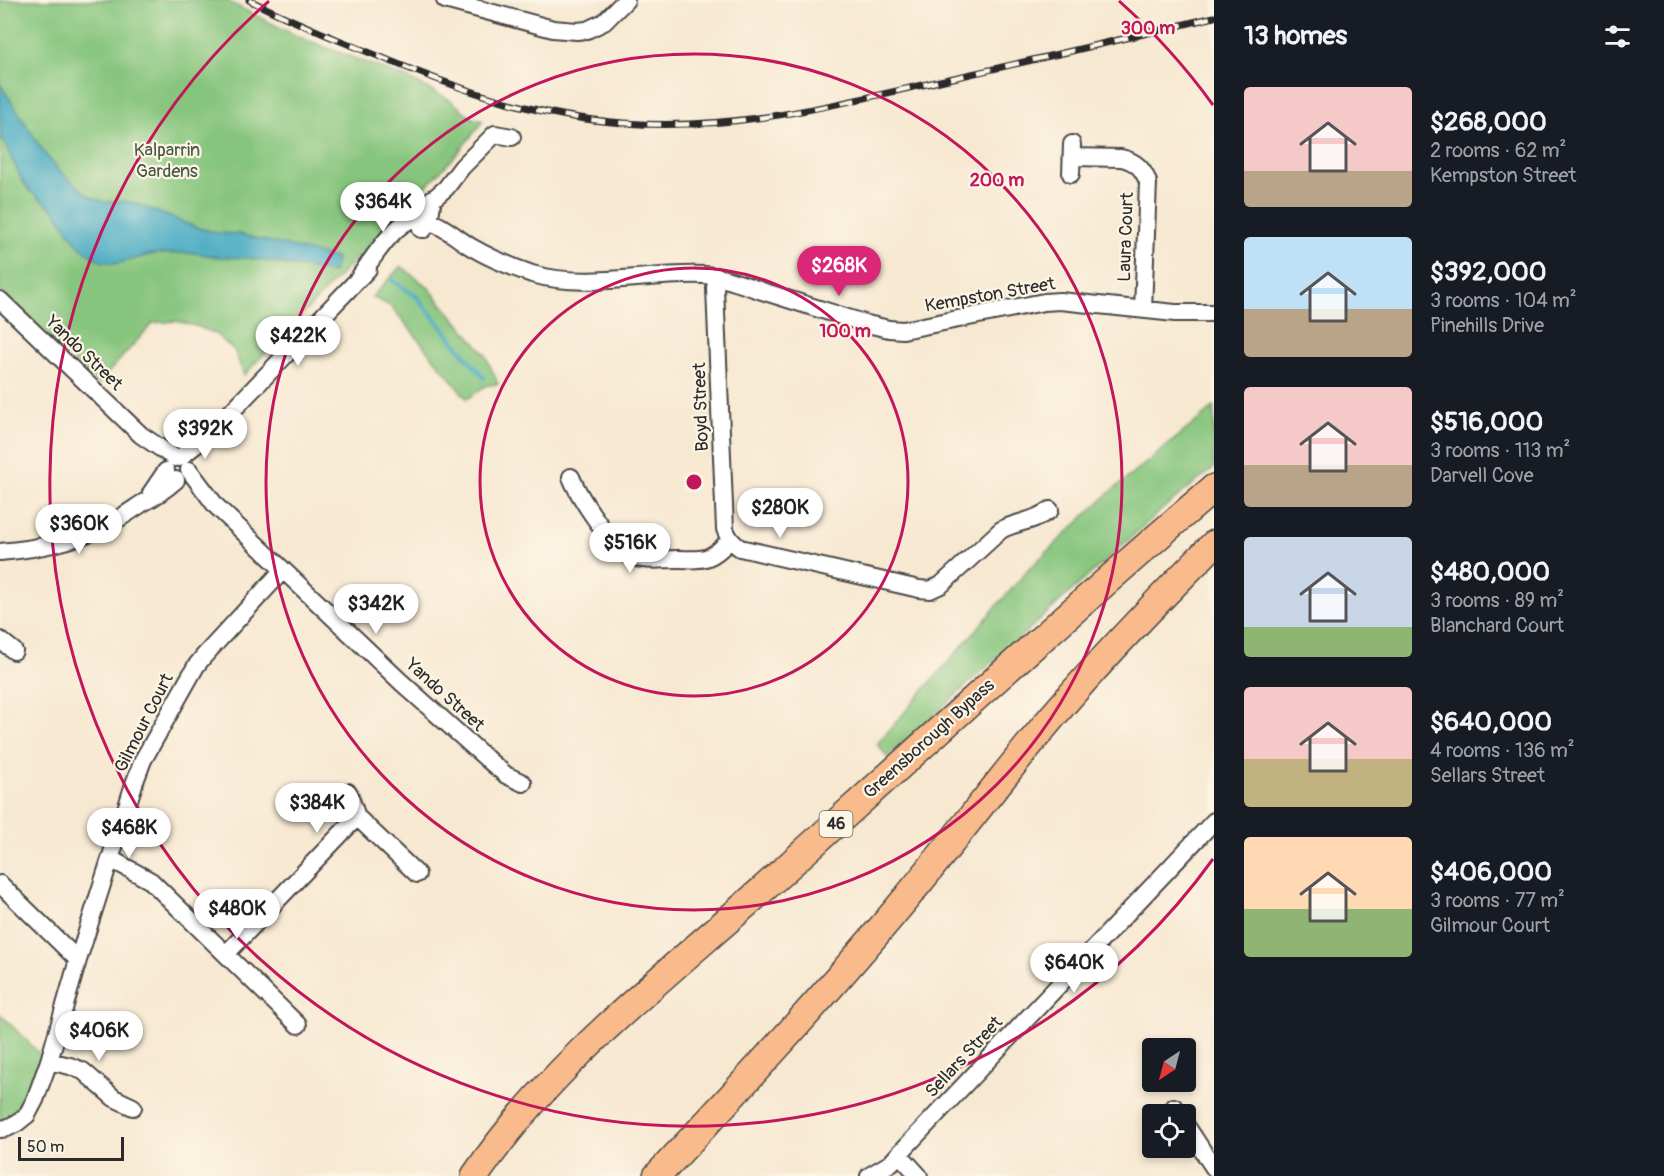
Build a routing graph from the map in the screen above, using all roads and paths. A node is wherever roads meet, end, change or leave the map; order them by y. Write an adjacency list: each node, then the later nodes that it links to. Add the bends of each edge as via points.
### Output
1 (445, 0): 2 (street, via 565,31 587,30 600,24)
2 (626, 0)
3 (496, 134): 5 (street, via 424,206)
4 (1071, 174): 8 (street, Laura Court, via 1072,151 1129,160 1145,175 1148,183)
5 (425, 224): 6 (street, Kempston Street, via 500,262 554,278); 10 (street, via 360,276)
6 (717, 276): 8 (street, Kempston Street, via 890,329 914,328 1044,302); 14 (street, Boyd Street, via 725,529)
7 (0, 300): 10 (street, Yando Street)
8 (1143, 310): 9 (street, Kempston Street)
9 (1214, 313)
10 (177, 469): 16 (street, via 140,505 107,525 54,544); 17 (street, Yando Street)
11 (571, 477): 14 (street, via 585,506 620,549 632,556 706,559)
12 (1214, 488): 38 (highway, Greensborough Bypass / 46, via 600,1032 540,1093)
13 (1050, 510): 14 (street, via 1034,520 1001,530 941,585 930,590 740,548)
14 (730, 540)
15 (1214, 544): 39 (highway, via 1081,683 854,960)
16 (0, 552)
17 (283, 570): 20 (street, Yando Street, via 478,752 506,775); 24 (street, Gilmour Court, via 196,666 139,770)
18 (0, 640): 19 (street)
19 (14, 651)
20 (523, 783)
21 (348, 792): 22 (street)
22 (357, 817): 26 (street); 29 (street)
23 (1214, 821): 36 (street, Sellars Street)
24 (117, 840): 25 (street, Gilmour Court); 27 (street)
25 (111, 859): 27 (street); 30 (street, Gilmour Court)
26 (417, 874)
27 (151, 880): 29 (street)
28 (0, 884): 30 (street)
29 (226, 954): 31 (street)
30 (78, 960): 32 (street, Gilmour Court)
31 (298, 1025)
32 (49, 1061): 33 (street, via 83,1071 114,1098); 34 (street, Gilmour Court, via 27,1115)
33 (133, 1107)
34 (0, 1129)
35 (1196, 1141): 37 (street)
36 (892, 1164): 40 (street, Sellars Street); 41 (street); 42 (street)
37 (1214, 1168)
38 (475, 1176)
39 (657, 1176)
40 (869, 1176)
41 (908, 1176)
42 (919, 1176)

